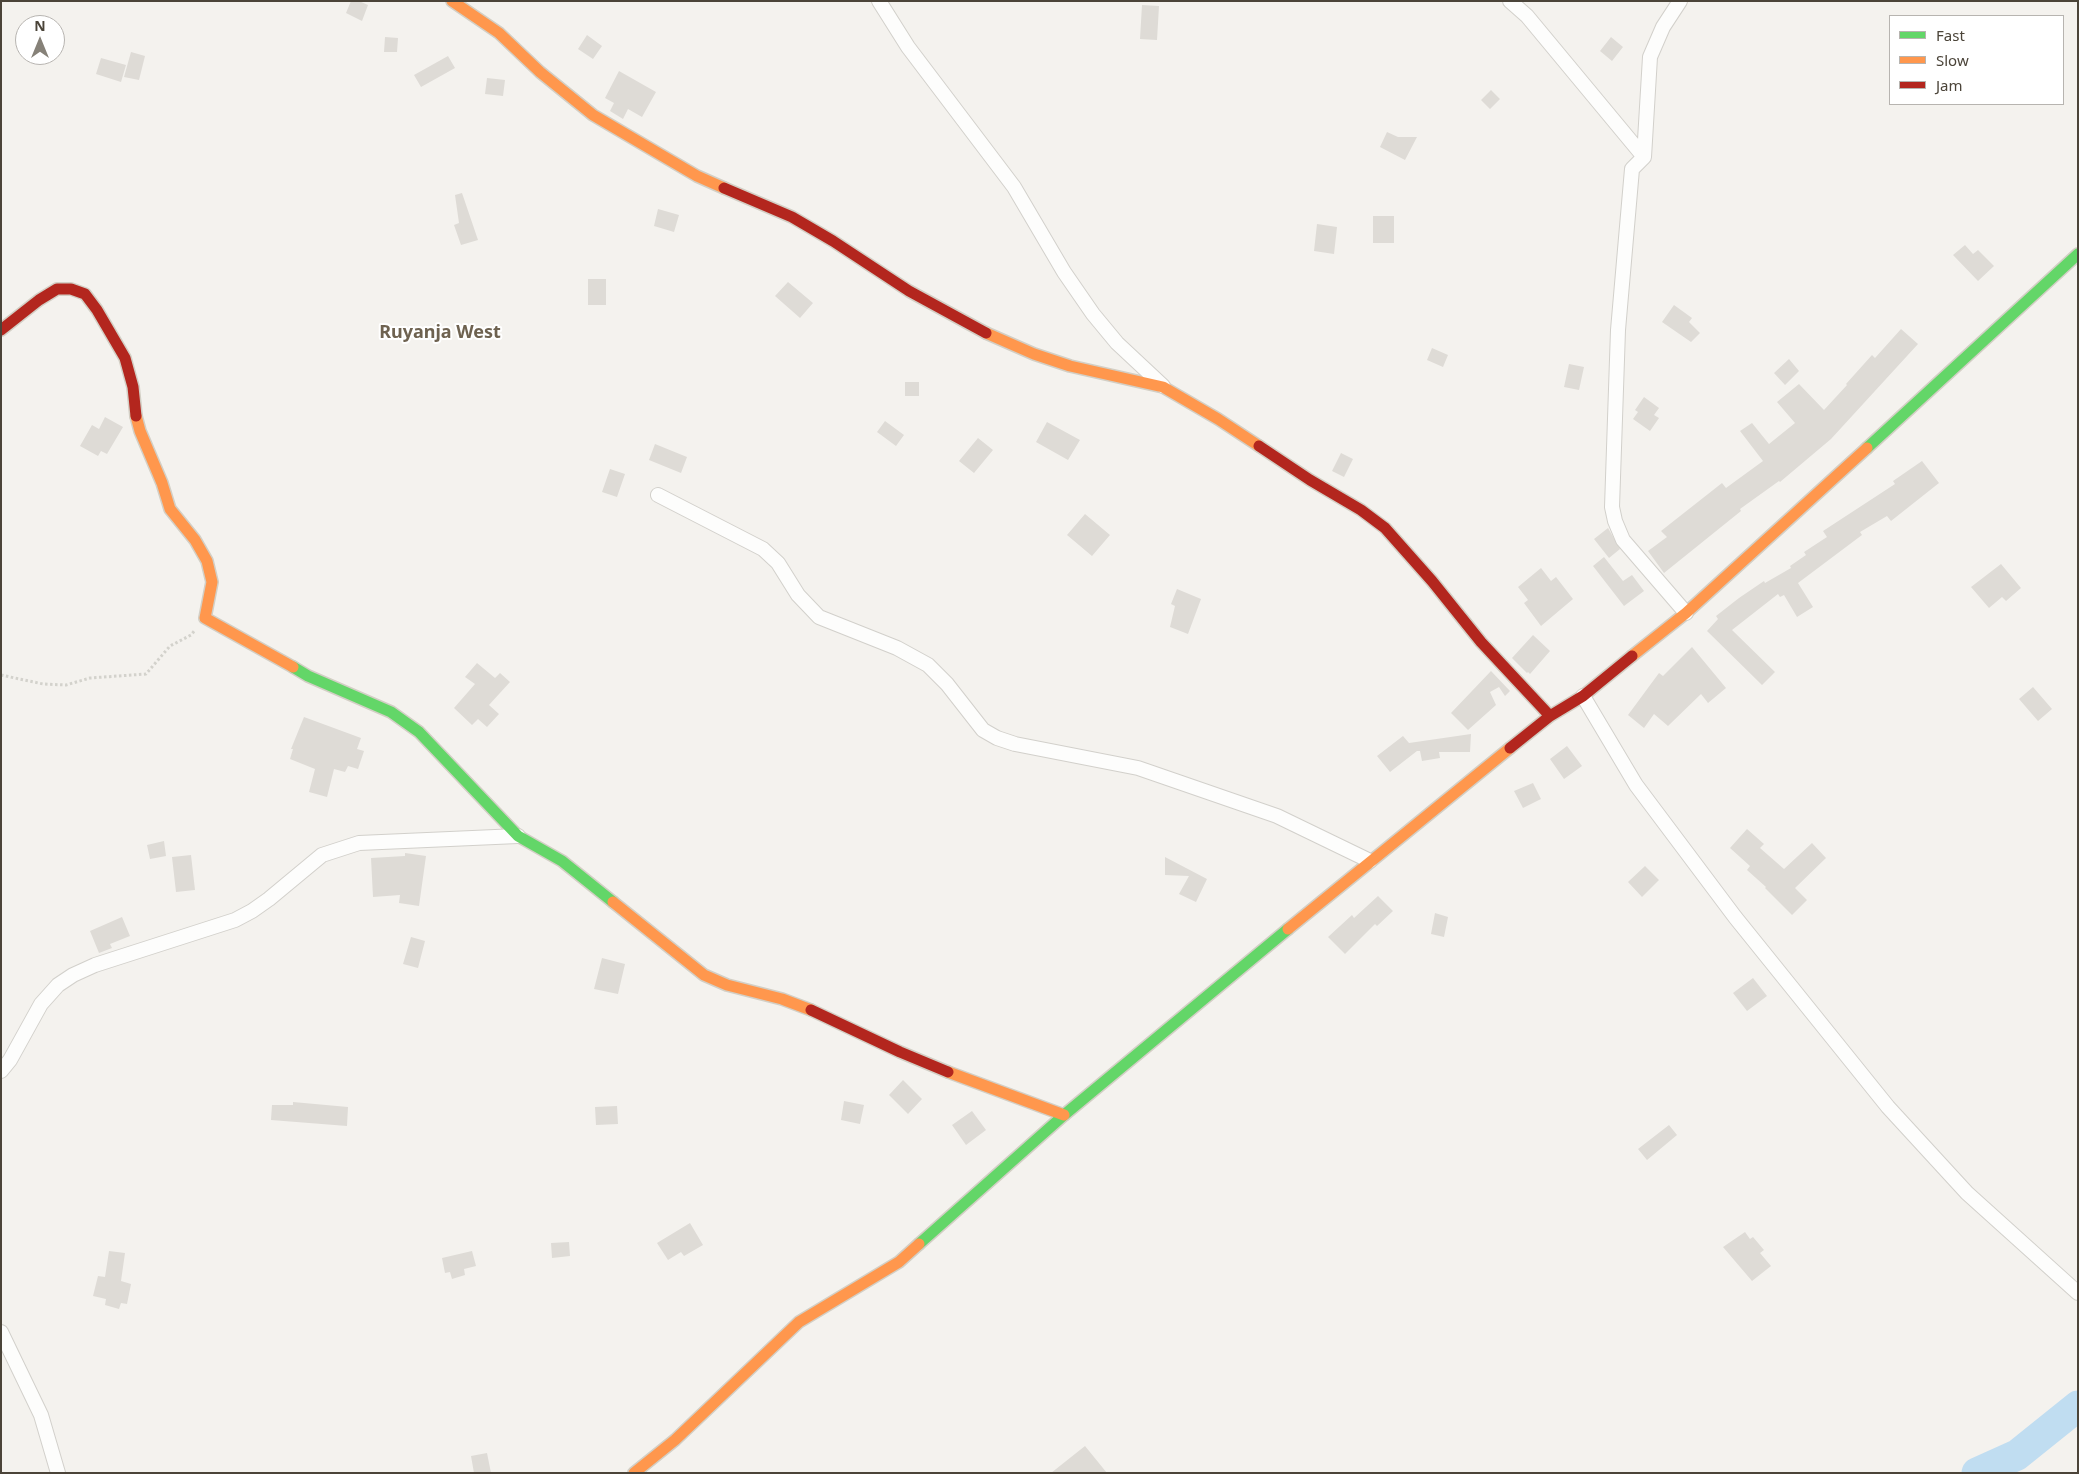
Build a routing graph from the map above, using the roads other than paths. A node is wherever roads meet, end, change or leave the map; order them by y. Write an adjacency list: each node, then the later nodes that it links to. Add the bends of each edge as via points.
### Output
1 (452, 1): 8 (street, via 499,34 593,115 697,176 792,217 909,291 989,334 1070,366)
2 (879, 1): 8 (street, via 908,47 1014,187 1093,314 1117,343)
3 (1510, 1): 5 (street, via 1528,16)
4 (1680, 1): 5 (street, via 1663,27 1650,57)
5 (1644, 157): 10 (street, via 1632,169 1618,330 1612,507 1623,540)
6 (2078, 254): 10 (street)
7 (1, 330): 13 (street, via 57,289 85,294 125,358 140,431 170,509 207,561 212,582 205,618 308,676 391,712 419,732)
8 (1163, 387): 12 (street, via 1218,419 1384,528)
9 (658, 495): 14 (street, via 763,549 778,562 798,595 819,618 897,648 928,666 947,684 982,730 997,738 1138,768 1278,816)
10 (1686, 613): 11 (street)
11 (1583, 696): 12 (street); 17 (street, via 1653,808 1735,917 1888,1107 1967,1194)
12 (1550, 716): 14 (street)
13 (518, 836): 15 (street, via 359,844 322,855 269,899 235,920 95,965 58,985 40,1004); 16 (street, via 562,861 704,975 821,1013 900,1052)
14 (1370, 861): 16 (street)
15 (1, 1071)
16 (1064, 1115): 20 (street, via 900,1262 799,1322 675,1440)
17 (2078, 1293)
18 (1, 1332): 19 (street, via 41,1415)
19 (58, 1473)
20 (634, 1473)

